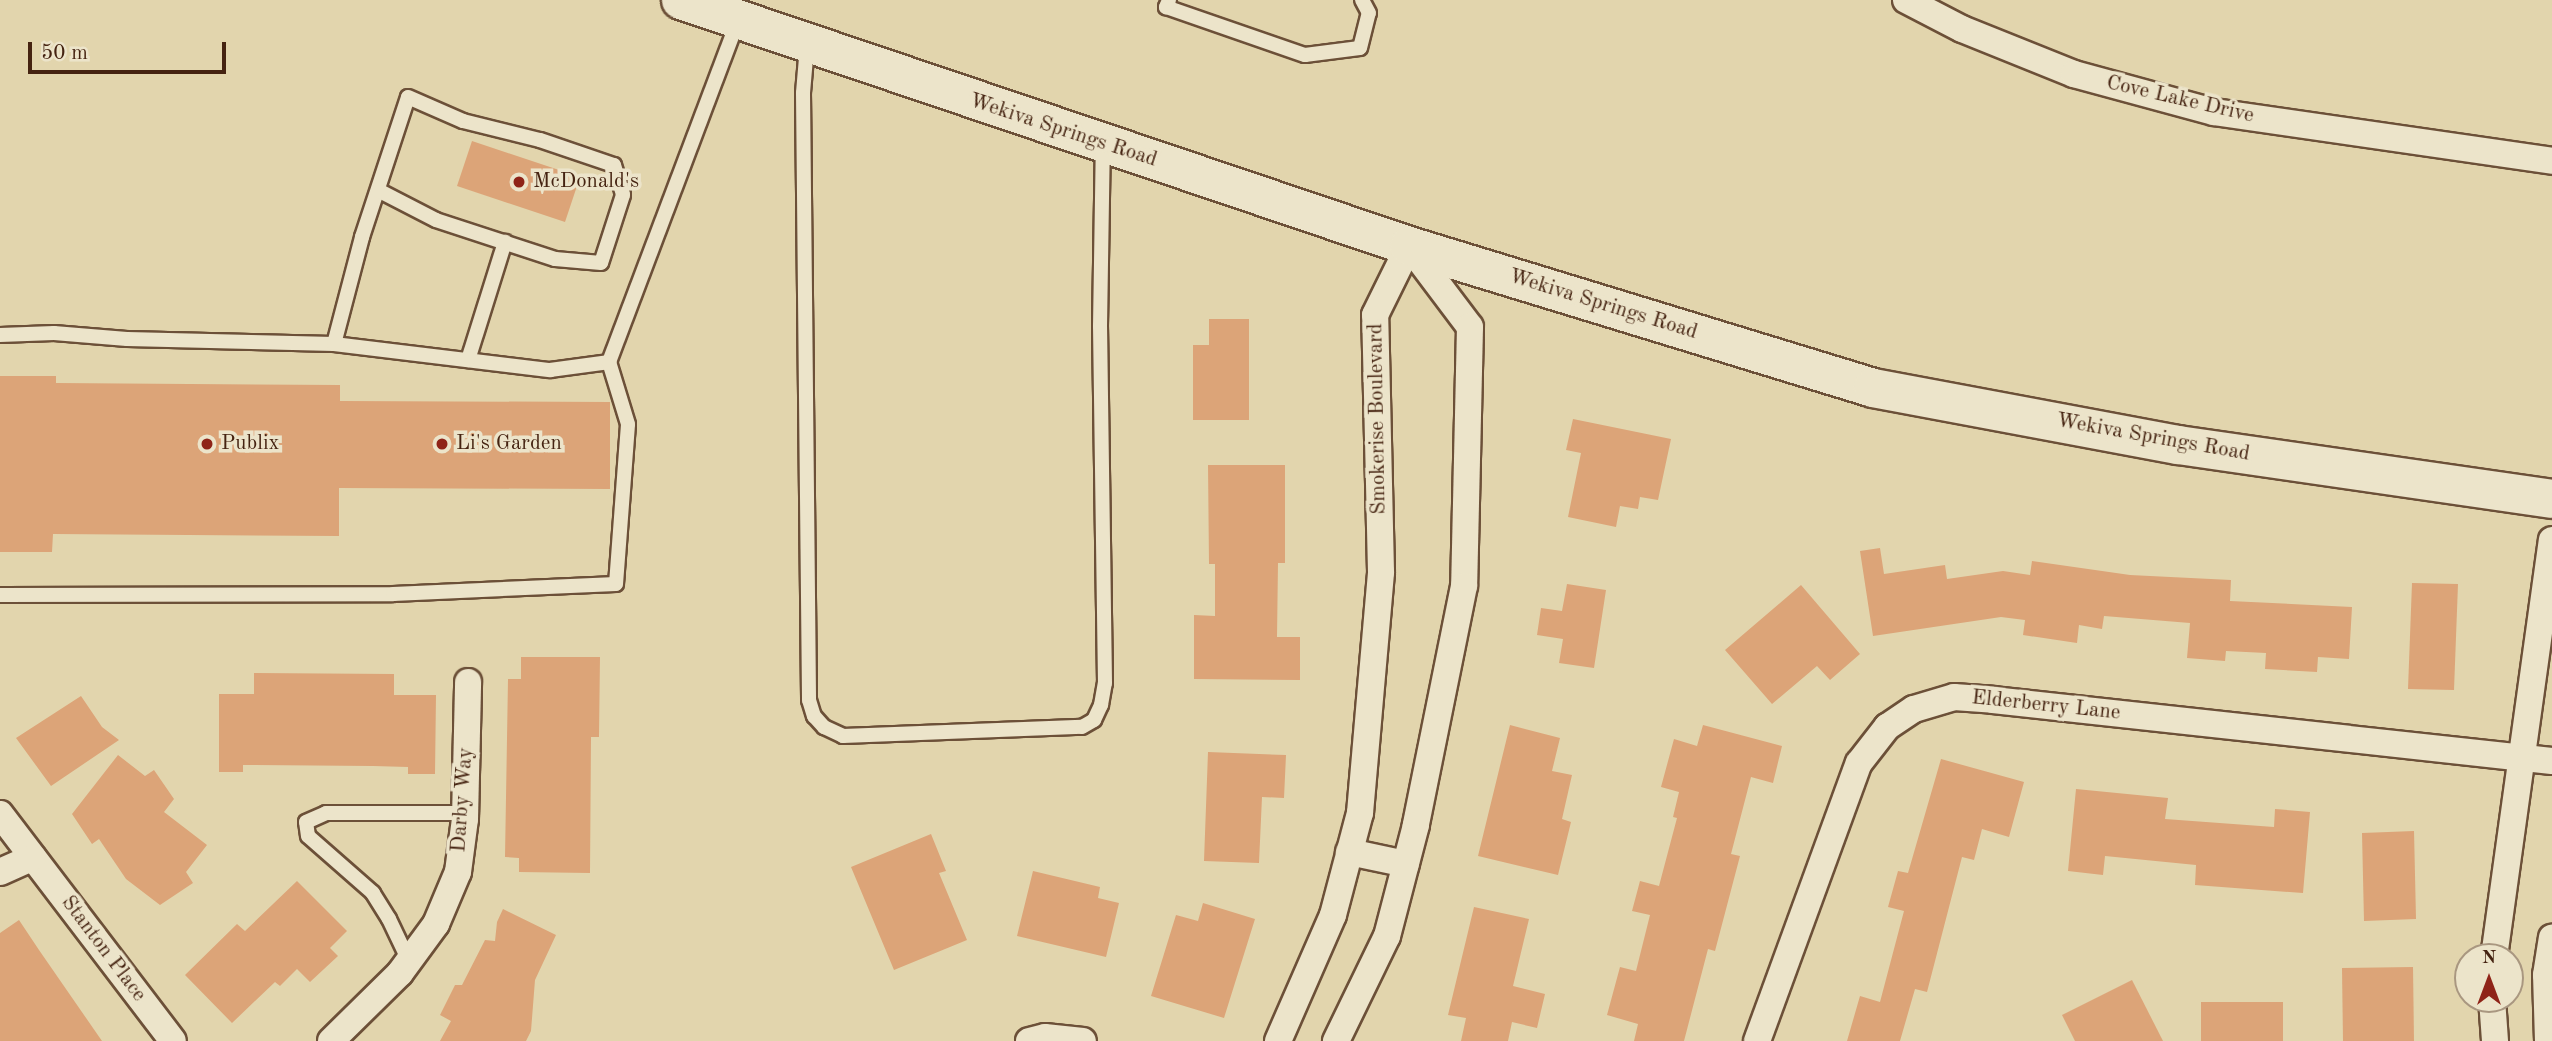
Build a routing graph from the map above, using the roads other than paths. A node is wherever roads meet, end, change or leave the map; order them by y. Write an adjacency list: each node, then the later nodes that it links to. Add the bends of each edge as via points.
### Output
1 (681, 0): 5 (main road, Wekiva Springs Road)
2 (1168, 0): 3 (lane, via 1166,7 1306,55 1360,48 1369,13)
3 (1362, 0)
4 (1906, 0): 8 (street, Cove Lake Drive, via 1962,29 2074,74 2214,112)
5 (738, 20): 6 (main road, Wekiva Springs Road); 15 (lane)
6 (807, 44): 7 (main road, Wekiva Springs Road); 7 (lane, via 803,93 809,700 824,727 843,736 1082,727 1094,720 1101,705 1105,683 1100,326)
7 (1103, 144): 11 (main road, Wekiva Springs Road)
8 (2552, 161)
9 (378, 190): 10 (lane, via 436,220); 10 (lane, via 408,97 463,121 614,165 623,195 601,263 555,259); 13 (lane)
10 (505, 242): 14 (lane)
11 (1409, 246): 16 (main road, Wekiva Springs Road, via 1873,388 2178,445); 24 (street, Smokerise Boulevard, via 1375,315 1381,572 1360,813); 26 (street, via 1470,327 1464,586)
12 (0, 335): 13 (lane)
13 (334, 344): 14 (lane)
14 (468, 360): 15 (lane, via 550,370)
15 (609, 362): 18 (lane, via 628,424 616,584 393,594)
16 (2552, 499)
17 (2552, 540): 20 (street)
18 (0, 595)
19 (468, 682): 22 (street, Darby Way)
20 (2522, 758): 21 (street, Elderberry Lane); 29 (street); 38 (street, Elderberry Lane, via 1954,697 1914,709 1887,727 1859,763)
21 (2552, 761)
22 (466, 813): 30 (street, Darby Way, via 458,872 436,924); 30 (lane, via 326,813 306,822 308,836 373,893)
23 (0, 814): 25 (street, Stanton Place)
24 (1349, 852): 26 (street); 36 (street, Smokerise Boulevard, via 1333,915)
25 (33, 857): 27 (street); 32 (street, Stanton Place)
26 (1406, 864): 37 (street, via 1387,936)
27 (0, 872)
28 (2552, 937): 40 (street, via 2546,975)
29 (2496, 943)
30 (409, 961): 33 (street, Darby Way)
31 (2493, 1013): 39 (street)
32 (173, 1041)
33 (331, 1041)
34 (1029, 1041): 35 (street, via 1045,1037)
35 (1083, 1041)
36 (1278, 1041)
37 (1336, 1041)
38 (1757, 1041)
39 (2495, 1041)
40 (2548, 1041)

